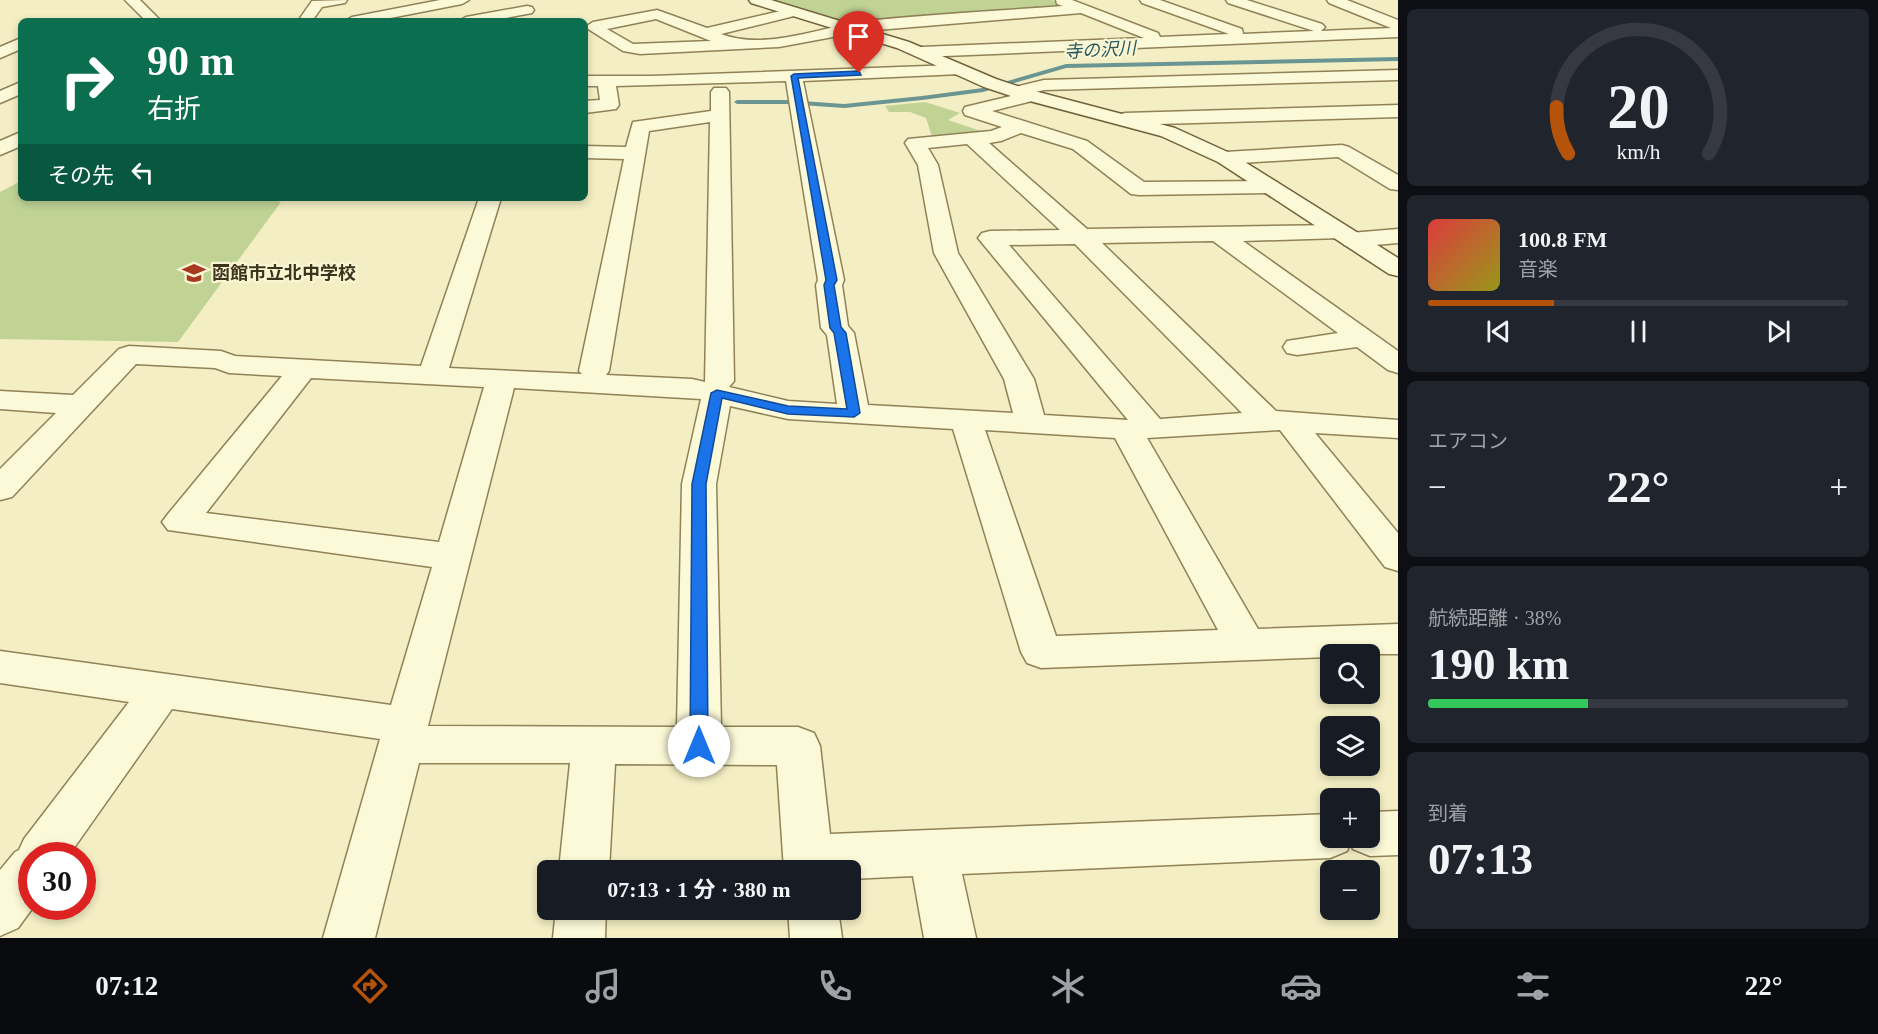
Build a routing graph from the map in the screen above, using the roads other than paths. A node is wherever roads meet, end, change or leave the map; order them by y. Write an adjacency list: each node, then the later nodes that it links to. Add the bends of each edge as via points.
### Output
1 (132, 0): 14 (street)
2 (340, 0): 15 (street, via 316,4)
3 (462, 0): 16 (street)
4 (505, 0): 11 (street)
5 (756, 0): 12 (street)
6 (1064, 0): 18 (street)
7 (1147, 0): 24 (street)
8 (1233, 0): 25 (street)
9 (1334, 0): 20 (street)
10 (670, 4): 19 (street)
11 (527, 10): 13 (street); 17 (street)
12 (793, 12): 21 (street); 23 (street)
13 (545, 17)
14 (151, 18)
15 (307, 18)
16 (368, 18)
17 (483, 18)
18 (1081, 20): 21 (street); 26 (street, via 1118,22); 27 (street)
19 (588, 21)
20 (1398, 25)
21 (849, 29): 27 (street); 31 (street, via 779,42)
22 (1398, 32): 25 (street)
23 (706, 33): 31 (street); 31 (street, via 657,14 593,27 634,49)
24 (1242, 34)
25 (1336, 34): 32 (street)
26 (1153, 36)
27 (880, 38): 32 (street)
28 (0, 40): 29 (street)
29 (18, 42)
30 (18, 44): 33 (street)
31 (734, 44)
32 (921, 52): 34 (street)
33 (0, 53)
34 (960, 69): 36 (street); 43 (street)
35 (1398, 75): 37 (street)
36 (794, 76): 38 (street); 77 (street, via 831,280 835,328 840,333)
37 (1374, 76): 42 (street); 43 (street, via 1044,85)
38 (720, 78): 40 (street); 48 (street)
39 (588, 81): 40 (street)
40 (611, 81): 46 (street, via 607,86 610,105)
41 (18, 89): 44 (street)
42 (1398, 89)
43 (1011, 90): 49 (street); 50 (street, via 972,111)
44 (0, 98): 45 (street)
45 (18, 98)
46 (588, 107)
47 (1398, 111): 49 (street)
48 (720, 115): 57 (street, via 640,126); 74 (street)
49 (1125, 118): 58 (street, via 1186,139)
50 (1020, 126): 53 (street, via 994,137); 60 (street, via 1080,145 1139,189)
51 (18, 132): 52 (street)
52 (0, 133)
53 (972, 138): 65 (street); 80 (street, via 916,134 928,165 946,252 1019,379)
54 (18, 140): 55 (street)
55 (0, 149)
56 (588, 153): 57 (street)
57 (634, 153): 71 (street)
58 (1225, 158): 59 (street, via 1342,151); 60 (street)
59 (1398, 184)
60 (1269, 187): 63 (street)
61 (489, 201): 72 (street)
62 (1220, 236): 63 (street); 65 (street); 67 (street)
63 (1346, 236): 64 (street); 66 (street)
64 (1398, 236)
65 (1083, 238): 79 (street); 81 (street, via 990,238)
66 (1398, 269)
67 (1362, 338): 68 (street); 69 (street)
68 (1297, 346)
69 (1398, 364)
70 (304, 368): 72 (street); 76 (street, via 129,355); 84 (street, via 180,522)
71 (594, 371)
72 (432, 376): 73 (street)
73 (501, 380): 74 (street); 84 (street)
74 (718, 387): 77 (street, via 788,410); 92 (street, via 699,484)
75 (0, 400): 76 (street)
76 (81, 405): 83 (street)
77 (854, 413): 78 (street)
78 (966, 420): 80 (street); 87 (street, via 1041,652)
79 (1279, 422): 81 (street); 82 (street); 85 (street)
80 (1031, 423): 81 (street)
81 (1139, 429): 87 (street)
82 (1398, 429)
83 (0, 489)
84 (453, 557): 90 (street)
85 (1398, 558)
86 (1398, 639): 87 (street)
87 (1247, 646)
88 (0, 667): 89 (street)
89 (161, 691): 90 (street); 96 (street)
90 (402, 735): 91 (street); 105 (street)
91 (594, 746): 92 (street); 98 (street)
92 (699, 746): 99 (street, via 798,747)
93 (1398, 833): 94 (street)
94 (1380, 834)
95 (1320, 836): 97 (street)
96 (51, 842)
97 (933, 855): 100 (street); 108 (street)
98 (585, 860)
99 (809, 860)
100 (861, 860)
101 (18, 887): 102 (street)
102 (0, 911)
103 (580, 920): 106 (street)
104 (814, 920): 107 (street)
105 (349, 938)
106 (579, 938)
107 (816, 938)
108 (950, 938)

